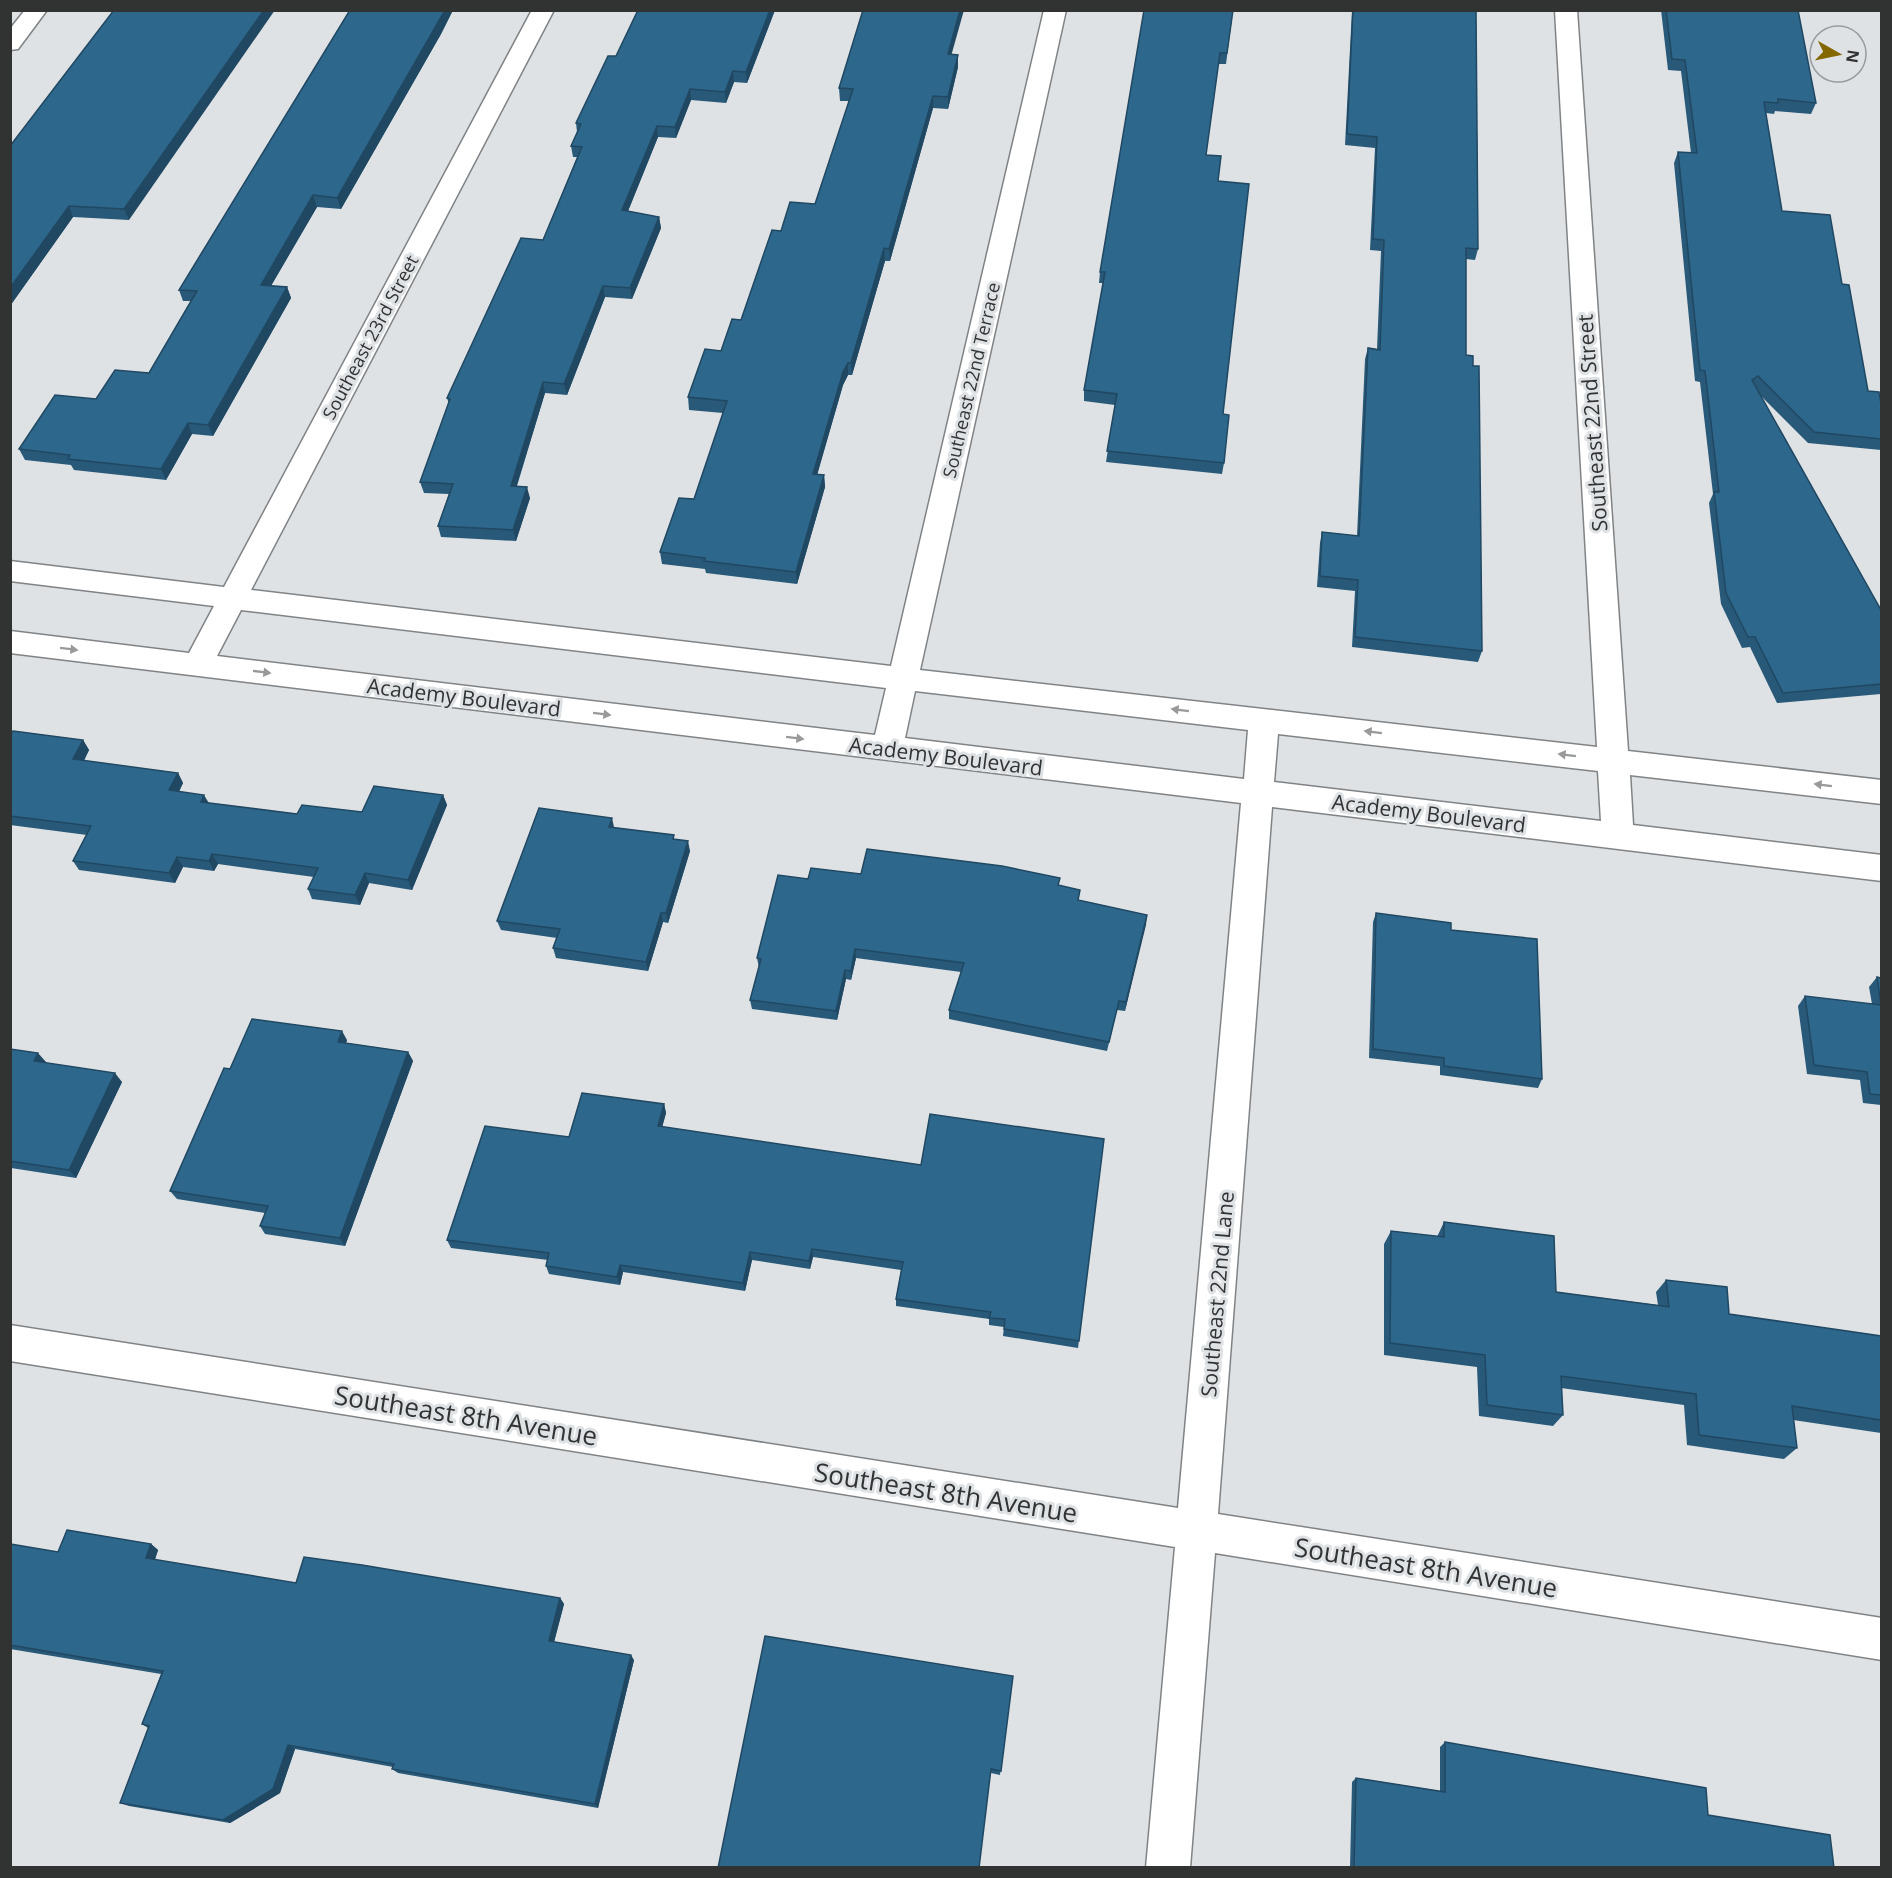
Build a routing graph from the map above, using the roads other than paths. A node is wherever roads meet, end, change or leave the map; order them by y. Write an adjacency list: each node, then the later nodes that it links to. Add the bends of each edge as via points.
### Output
1 (37, 10): 5 (street)
2 (543, 10): 7 (street, Southeast 23rd Street)
3 (1055, 10): 10 (street, Southeast 22nd Terrace)
4 (1566, 10): 13 (street, Southeast 22nd Street)
5 (10, 44)
6 (10, 570): 7 (street)
7 (232, 597): 9 (street, Southeast 23rd Street); 10 (street)
8 (10, 642): 9 (street, Academy Boulevard, one-way to 9)
9 (198, 664): 12 (street, Academy Boulevard, one-way to 12)
10 (903, 678): 11 (street, one-way to 10); 12 (street, Southeast 22nd Terrace)
11 (1264, 720): 13 (street, one-way to 11); 14 (street, Southeast 22nd Lane)
12 (887, 749): 14 (street, Academy Boulevard)
13 (1614, 760): 15 (street, one-way to 13); 16 (street, Southeast 22nd Street)
14 (1258, 792): 16 (street, Academy Boulevard); 19 (street, Southeast 22nd Lane)
15 (1881, 792)
16 (1618, 836): 17 (street, Academy Boulevard)
17 (1881, 868)
18 (10, 1343): 19 (street, Southeast 8th Avenue)
19 (1197, 1531): 20 (street, Southeast 8th Avenue); 21 (street, Southeast 22nd Lane)
20 (1881, 1639)
21 (1168, 1868)

